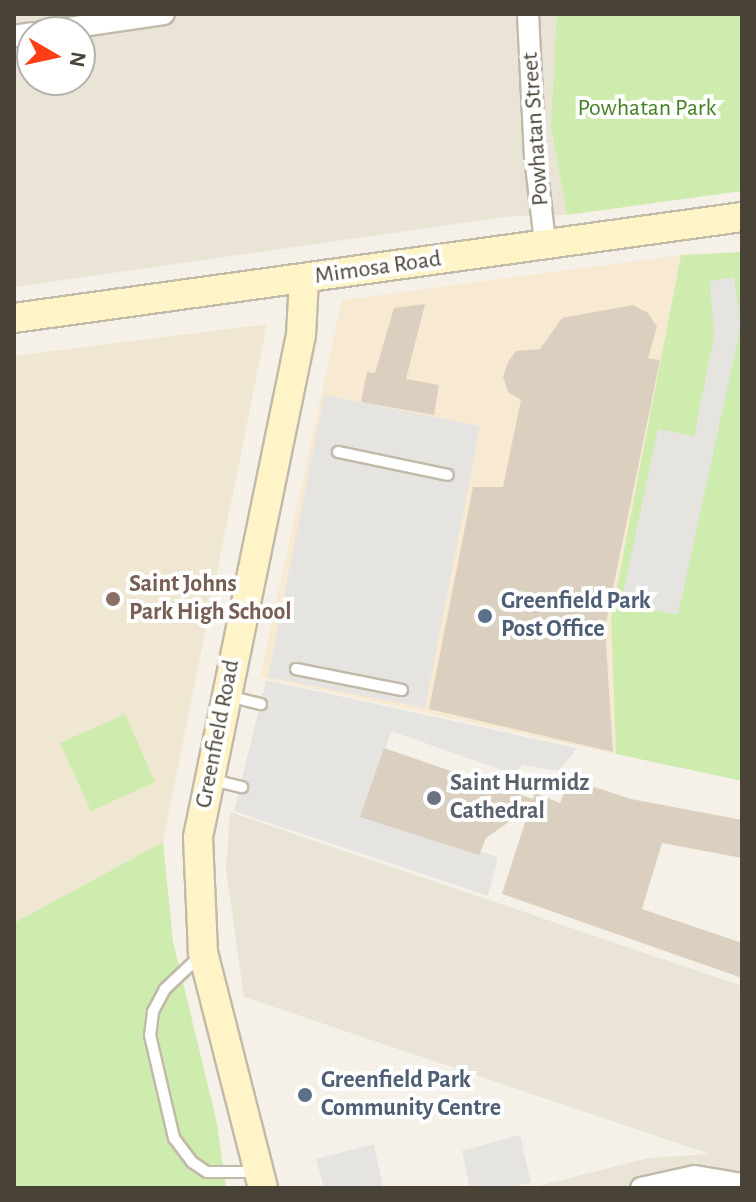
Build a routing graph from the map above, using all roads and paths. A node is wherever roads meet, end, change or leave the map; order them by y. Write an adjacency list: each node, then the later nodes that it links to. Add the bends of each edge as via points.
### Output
1 (164, 14): 3 (street)
2 (528, 14): 5 (street, Powhatan Street)
3 (96, 24)
4 (742, 217): 5 (street, Mimosa Road)
5 (545, 243): 6 (street, Mimosa Road)
6 (304, 279): 7 (street, Mimosa Road); 12 (street, Greenfield Road, via 301,335)
7 (14, 318)
8 (338, 452): 9 (lane)
9 (448, 475)
10 (296, 669): 11 (lane)
11 (402, 690)
12 (226, 696): 13 (lane); 14 (street, Greenfield Road)
13 (261, 704)
14 (208, 778): 15 (lane); 16 (street, Greenfield Road, via 198,849)
15 (242, 787)
16 (203, 952): 17 (street, Greenfield Road); 17 (lane, via 165,989 153,1012 150,1035 174,1138 207,1172)
17 (261, 1180)
18 (742, 1184): 19 (street, via 695,1176)
19 (641, 1188)

